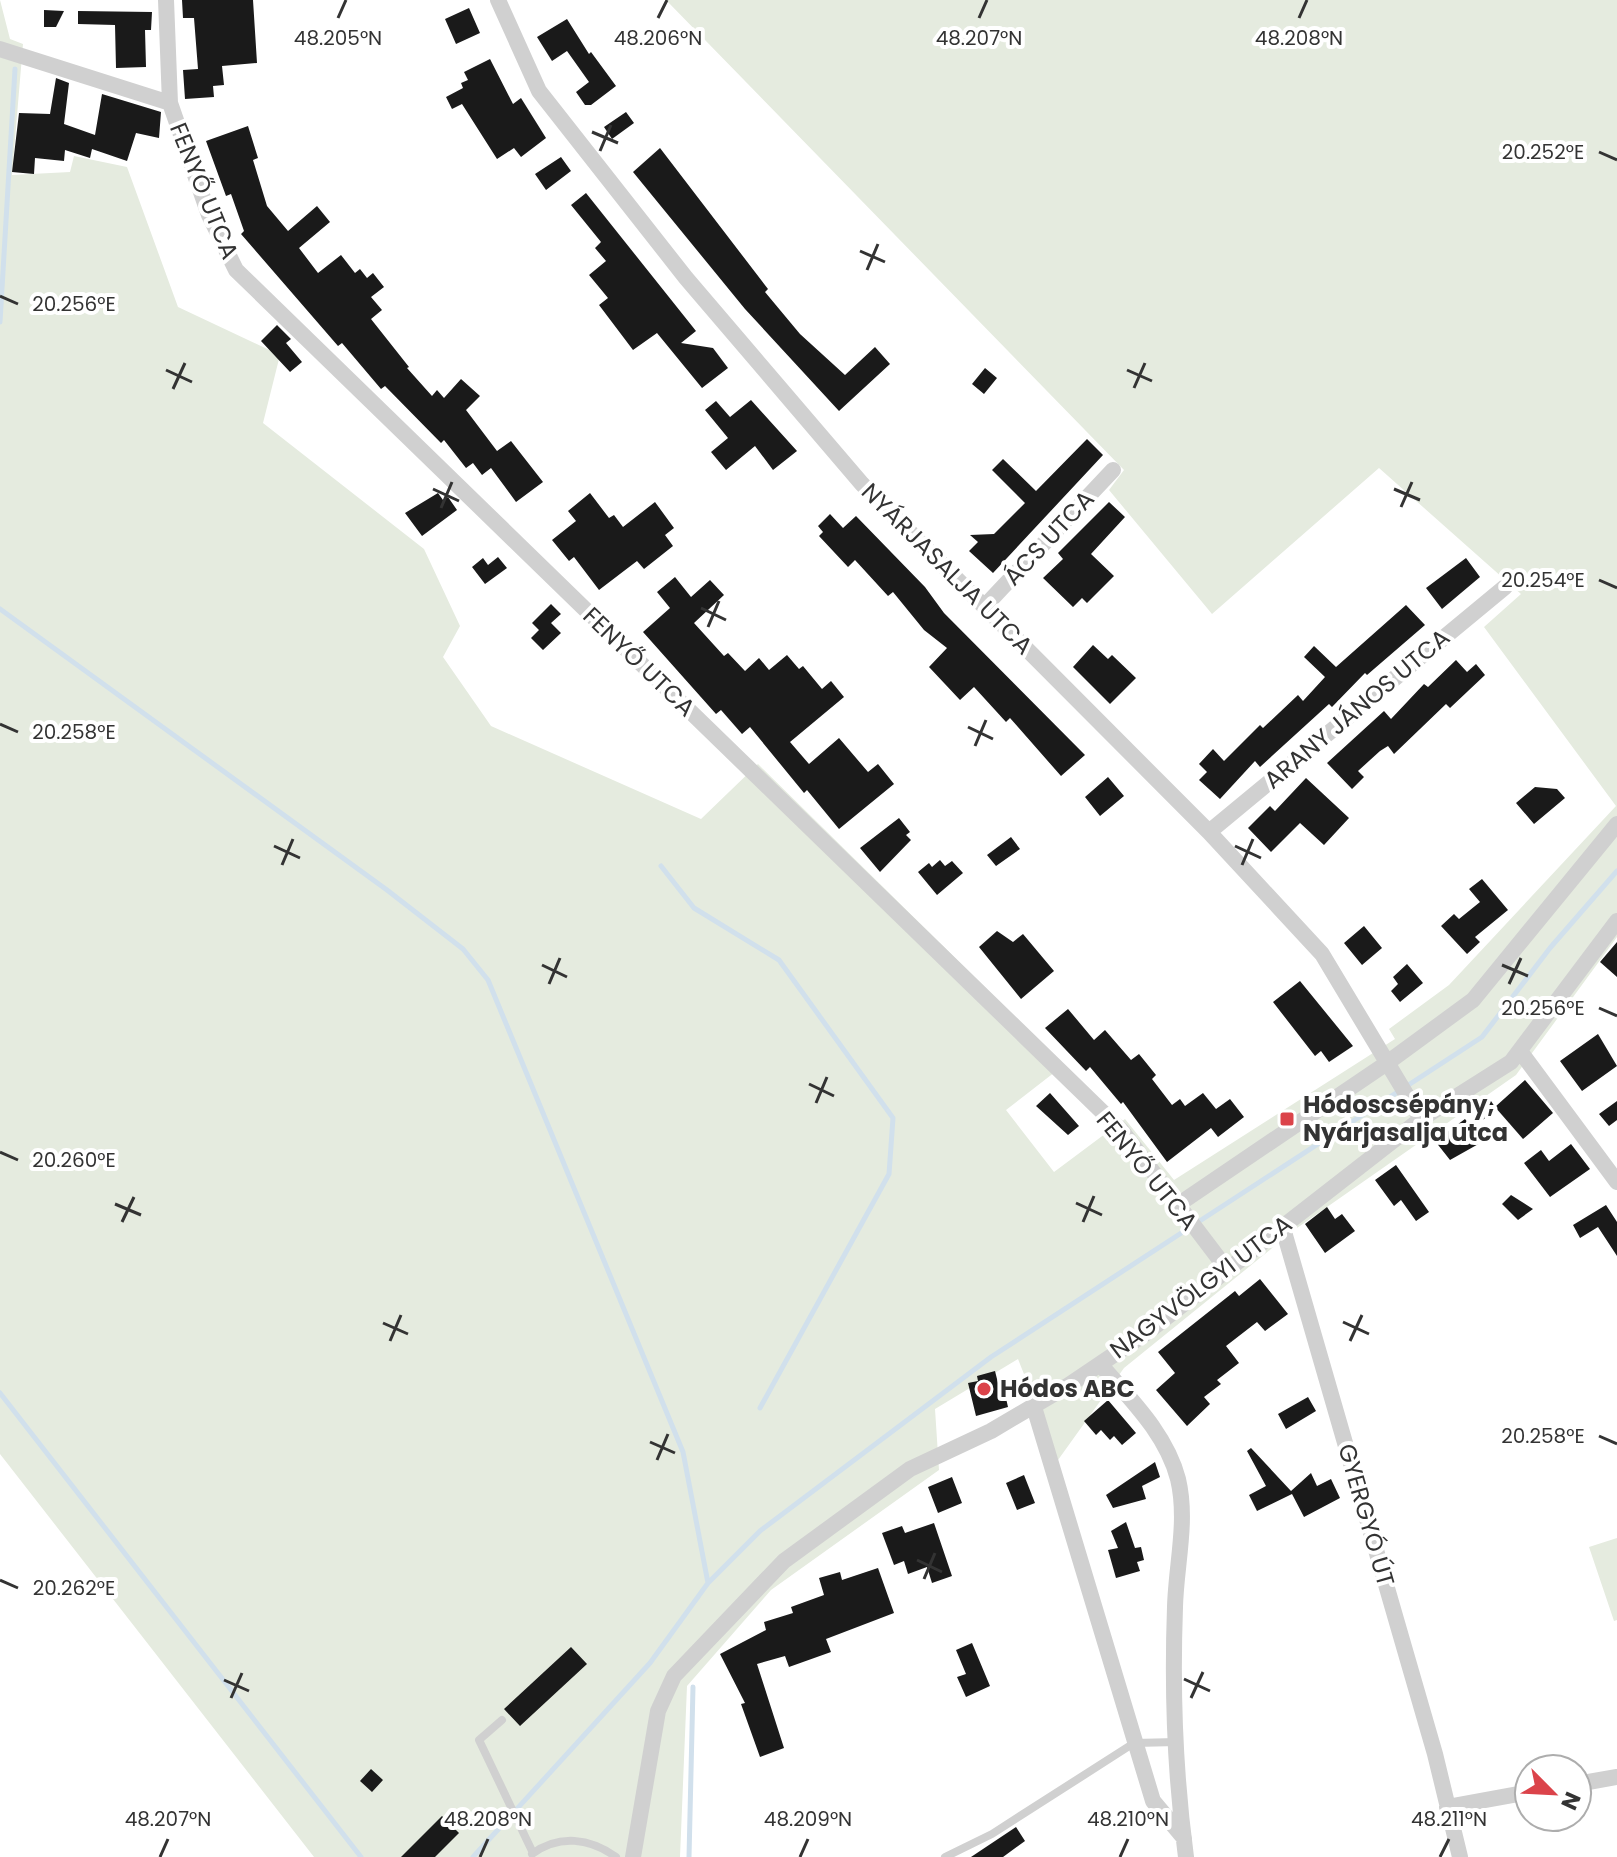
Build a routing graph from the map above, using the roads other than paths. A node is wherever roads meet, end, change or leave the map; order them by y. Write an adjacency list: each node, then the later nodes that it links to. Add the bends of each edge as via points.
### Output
1 (166, 0): 4 (street, FENYŐ UTCA)
2 (498, 0): 7 (street, NYÁRJASALJA UTCA, via 539,91 686,278 862,484)
3 (0, 49): 4 (street)
4 (170, 103): 15 (street, FENYŐ UTCA, via 209,215 236,270 1122,1131)
5 (1113, 470): 7 (street, ÁCS UTCA)
6 (1505, 587): 9 (street, ARANY JÁNOS UTCA)
7 (985, 606): 9 (street, NYÁRJASALJA UTCA)
8 (1617, 824): 12 (street, via 1473,1000)
9 (1209, 832): 12 (street, NYÁRJASALJA UTCA, via 1322,954)
10 (1617, 921): 11 (street, NAGYVÖLGYI UTCA)
11 (1520, 1051): 13 (street, NAGYVÖLGYI UTCA); 14 (street)
12 (1387, 1063): 13 (street, NYÁRJASALJA UTCA); 15 (street)
13 (1421, 1119): 16 (street, NAGYVÖLGYI UTCA)
14 (1617, 1182)
15 (1176, 1206): 17 (street, FENYŐ UTCA)
16 (1282, 1225): 17 (street, NAGYVÖLGYI UTCA); 26 (street, GYERGYÓ ÚT)
17 (1226, 1268): 18 (street, NAGYVÖLGYI UTCA)
18 (1100, 1364): 19 (street, NAGYVÖLGYI UTCA); 21 (street, via 1150,1422 1178,1482)
19 (1034, 1407): 22 (street); 30 (street, NAGYVÖLGYI UTCA, via 910,1469 784,1561 674,1676 658,1711)
20 (502, 1720): 28 (lane, via 479,1740)
21 (1178, 1742): 22 (lane); 27 (street)
22 (1134, 1743): 27 (street, via 1153,1801); 31 (lane, via 992,1834)
23 (1617, 1777): 24 (street)
24 (1593, 1781)
25 (1513, 1795): 26 (street)
26 (1447, 1807): 33 (street, GYERGYÓ ÚT)
27 (1184, 1838): 32 (street)
28 (532, 1855): 29 (lane, via 572,1840 594,1844)
29 (616, 1857)
30 (633, 1857)
31 (945, 1857)
32 (1186, 1857)
33 (1460, 1857)

